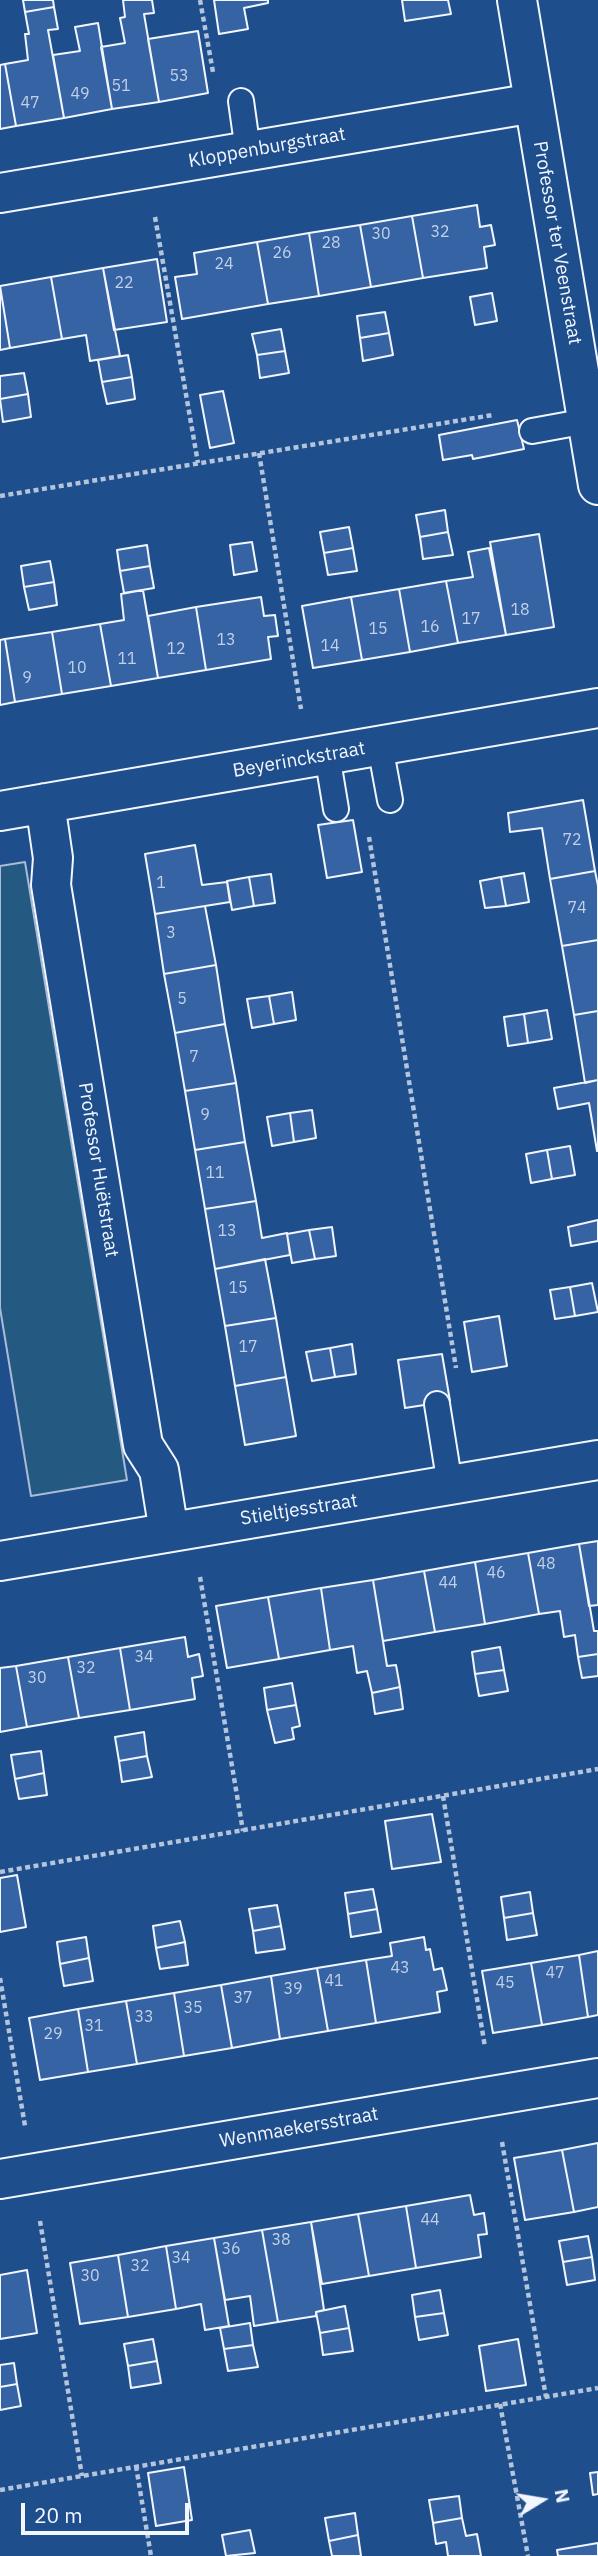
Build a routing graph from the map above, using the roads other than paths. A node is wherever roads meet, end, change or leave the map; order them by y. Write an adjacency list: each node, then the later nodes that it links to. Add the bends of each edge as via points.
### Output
1 (517, 0): 3 (street, Professor ter Veenstraat)
2 (241, 101): 4 (lane)
3 (534, 103): 4 (street, Kloppenburgstraat); 6 (street, Professor ter Veenstraat)
4 (248, 151): 5 (street, Kloppenburgstraat)
5 (0, 193)
6 (587, 421): 7 (lane); 8 (street, Professor ter Veenstraat)
7 (532, 431)
8 (598, 485)
9 (598, 708): 10 (street, Beyerinckstraat)
10 (380, 746): 11 (street, Beyerinckstraat); 12 (lane)
11 (327, 755): 13 (street, Beyerinckstraat); 14 (lane)
12 (390, 800)
13 (45, 803): 15 (street, Beyerinckstraat); 19 (street, Professor Huëtstraat, via 53,858 51,885 143,1445 159,1470)
14 (336, 809)
15 (0, 811)
16 (437, 1404): 18 (lane)
17 (598, 1460): 18 (street, Stieltjesstraat)
18 (450, 1485): 19 (street, Stieltjesstraat)
19 (169, 1532): 20 (street, Stieltjesstraat)
20 (0, 1561)
21 (598, 2078): 22 (street, Wenmaekersstraat)
22 (0, 2179)

